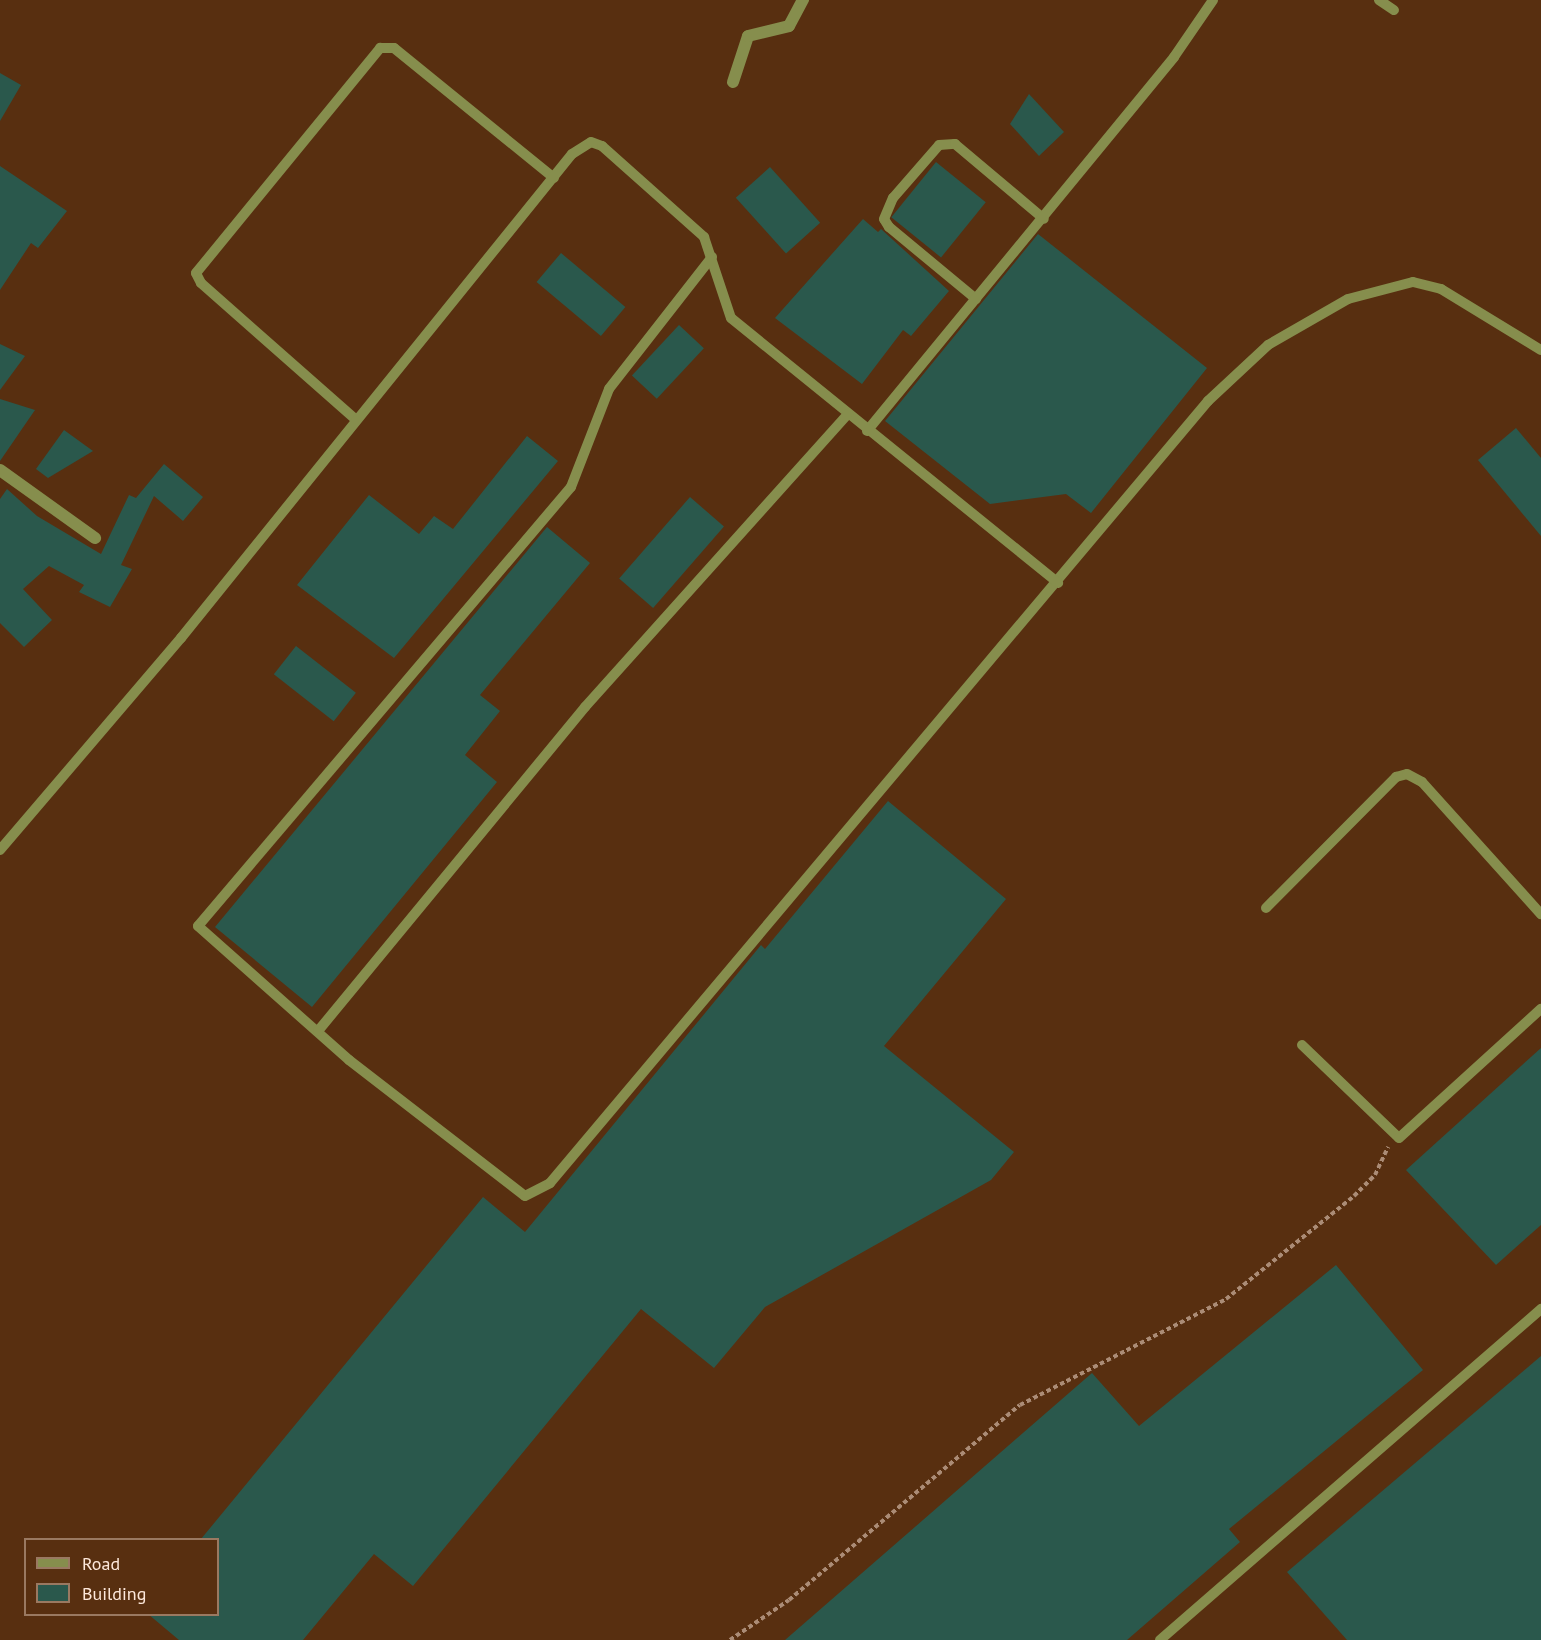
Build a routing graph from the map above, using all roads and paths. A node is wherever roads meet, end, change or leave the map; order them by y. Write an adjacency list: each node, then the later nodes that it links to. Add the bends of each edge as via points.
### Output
1 (803, 0): 5 (street, via 789,26 748,36)
2 (1213, 0): 7 (lane)
3 (1379, 0): 4 (lane)
4 (1394, 10)
5 (734, 82)
6 (554, 178): 8 (lane, via 582,145 602,146 704,237); 12 (lane); 12 (lane, via 394,48 381,48 196,273 201,283)
7 (1044, 219): 9 (lane); 9 (lane, via 955,144 939,146 893,198 884,219 889,227)
8 (711, 257): 11 (lane, via 731,318); 21 (lane, via 609,389 571,488 200,922 198,931)
9 (976, 299): 13 (lane)
10 (1541, 350): 16 (lane, via 1424,283 1348,299 1268,345 1208,401)
11 (848, 414): 13 (lane); 21 (lane, via 585,707)
12 (354, 418): 17 (lane, via 181,638)
13 (867, 431): 16 (lane)
14 (0, 470): 15 (street)
15 (95, 538)
16 (1058, 583): 21 (lane, via 538,1191 525,1196 510,1188)
17 (0, 850)
18 (1266, 908): 19 (lane, via 1396,777 1407,774 1422,782)
19 (1541, 914)
20 (1541, 1009): 23 (lane, via 1405,1135)
21 (318, 1031)
22 (1302, 1045): 23 (lane)
23 (1393, 1137): 25 (path, via 1368,1184 1226,1299 1026,1401 789,1600)
24 (1541, 1308): 26 (lane)
25 (730, 1640)
26 (1160, 1640)

